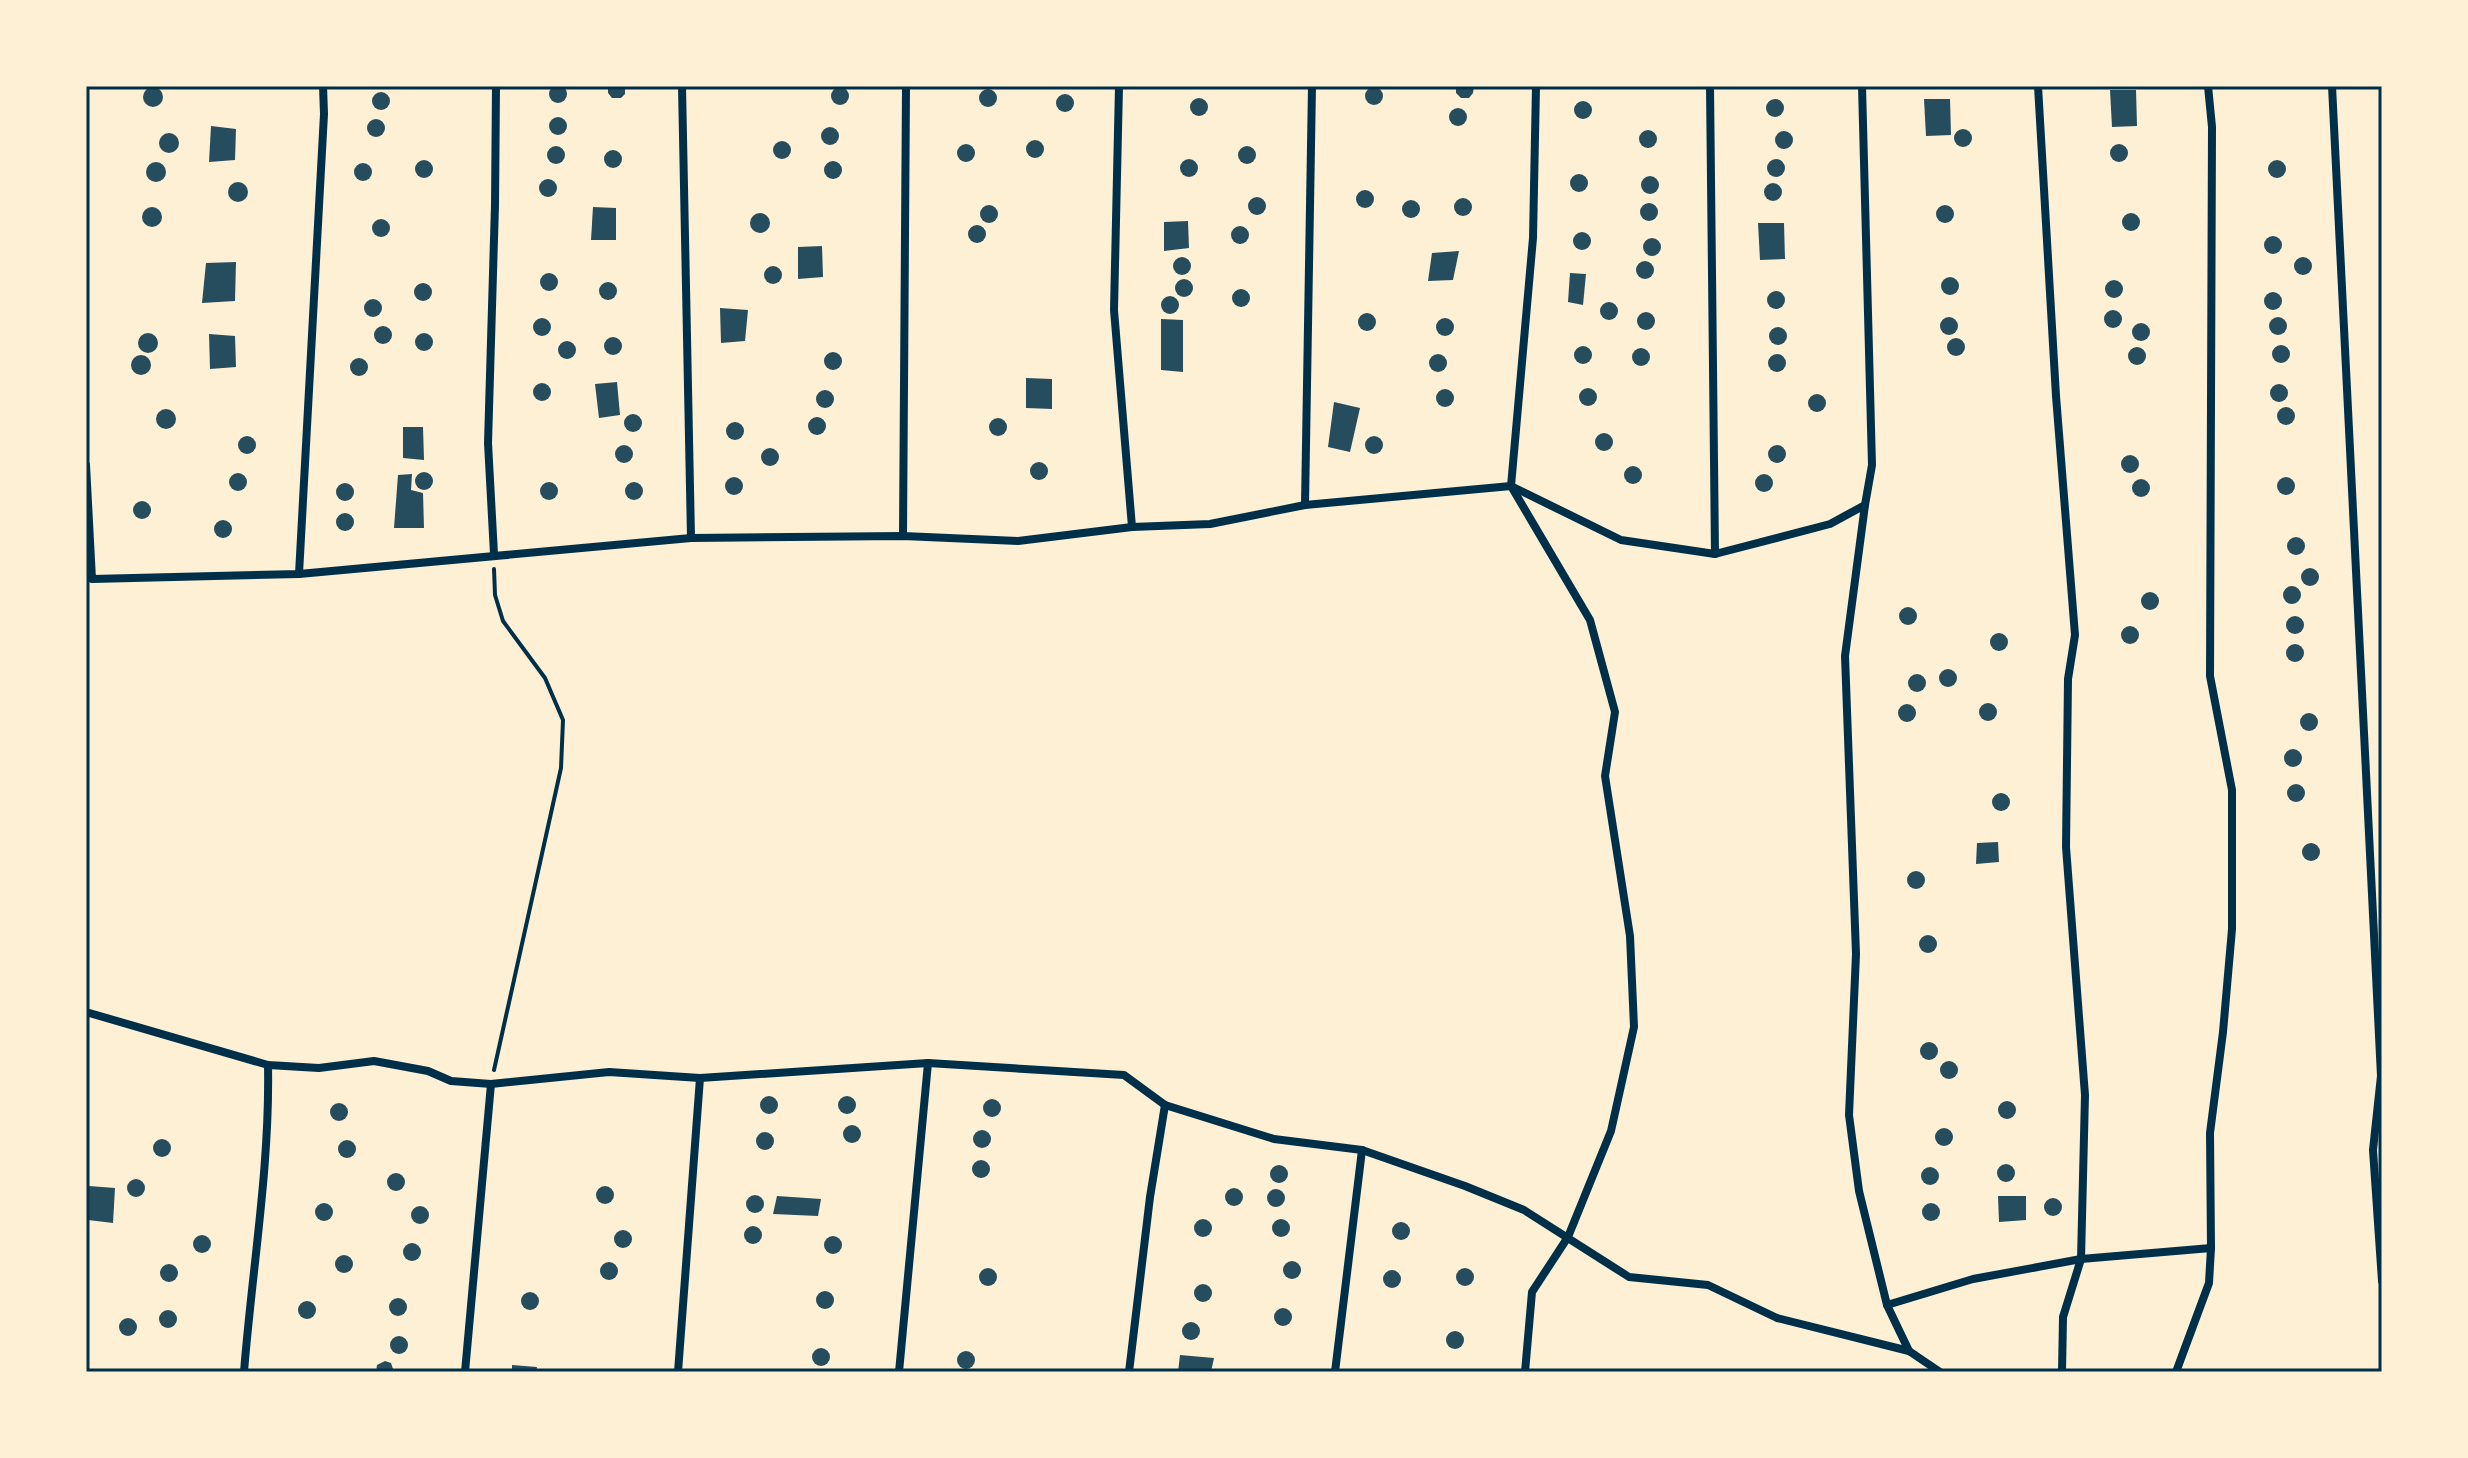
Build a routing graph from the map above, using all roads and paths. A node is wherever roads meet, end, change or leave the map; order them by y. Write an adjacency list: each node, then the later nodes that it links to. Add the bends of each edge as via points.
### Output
1 (323, 86): 22 (street)
2 (496, 86): 20 (street, via 488,443)
3 (682, 86): 19 (street)
4 (906, 86): 18 (street)
5 (1119, 86): 17 (street, via 1114,310)
6 (1312, 86): 15 (street)
7 (1536, 86): 14 (street, via 1533,238)
8 (1710, 86): 21 (street)
9 (1862, 86): 16 (street, via 1872,465)
10 (2038, 86): 32 (street, via 2075,635 2068,679 2066,847 2085,1095)
11 (2208, 86): 31 (street, via 2210,676 2232,790 2232,929 2210,1133)
12 (2332, 86): 33 (street, via 2381,1076 2373,1150)
13 (86, 465): 22 (street, via 92,579)
14 (1511, 486): 15 (street); 21 (street, via 1621,540); 30 (street, via 1590,620 1615,712 1605,776 1630,936 1634,1027 1611,1131)
15 (1305, 505): 17 (street, via 1210,524)
16 (1865, 505): 21 (street, via 1830,524); 34 (street, via 1845,656 1856,954 1849,1115 1859,1191)
17 (1132, 527): 18 (street, via 1018,541)
18 (903, 536): 19 (street)
19 (691, 538): 20 (street)
20 (494, 554): 22 (street); 27 (path, via 495,595 503,621 545,678 563,720 561,768)
21 (1715, 554)
22 (299, 574)
23 (86, 1012): 25 (street)
24 (928, 1063): 26 (street); 28 (street, via 1124,1075); 39 (street)
25 (268, 1065): 27 (street, via 319,1068 374,1061 451,1081); 36 (street, via 269,1125)
26 (700, 1078): 27 (street, via 609,1072); 38 (street)
27 (491, 1084): 37 (street)
28 (1165, 1105): 29 (street, via 1274,1139); 40 (street)
29 (1362, 1150): 30 (street, via 1524,1210); 41 (street)
30 (1568, 1237): 35 (street, via 1629,1277 1708,1285 1777,1318); 42 (street, via 1532,1292)
31 (2211, 1248): 32 (street); 45 (street, via 2209,1283)
32 (2081, 1259): 34 (street, via 1973,1279); 44 (street, via 2063,1317)
33 (2382, 1281)
34 (1887, 1305): 35 (street)
35 (1909, 1351): 43 (street)
36 (244, 1372)
37 (465, 1372)
38 (678, 1372)
39 (899, 1372)
40 (1129, 1372)
41 (1335, 1372)
42 (1525, 1372)
43 (1940, 1372)
44 (2062, 1372)
45 (2176, 1372)

